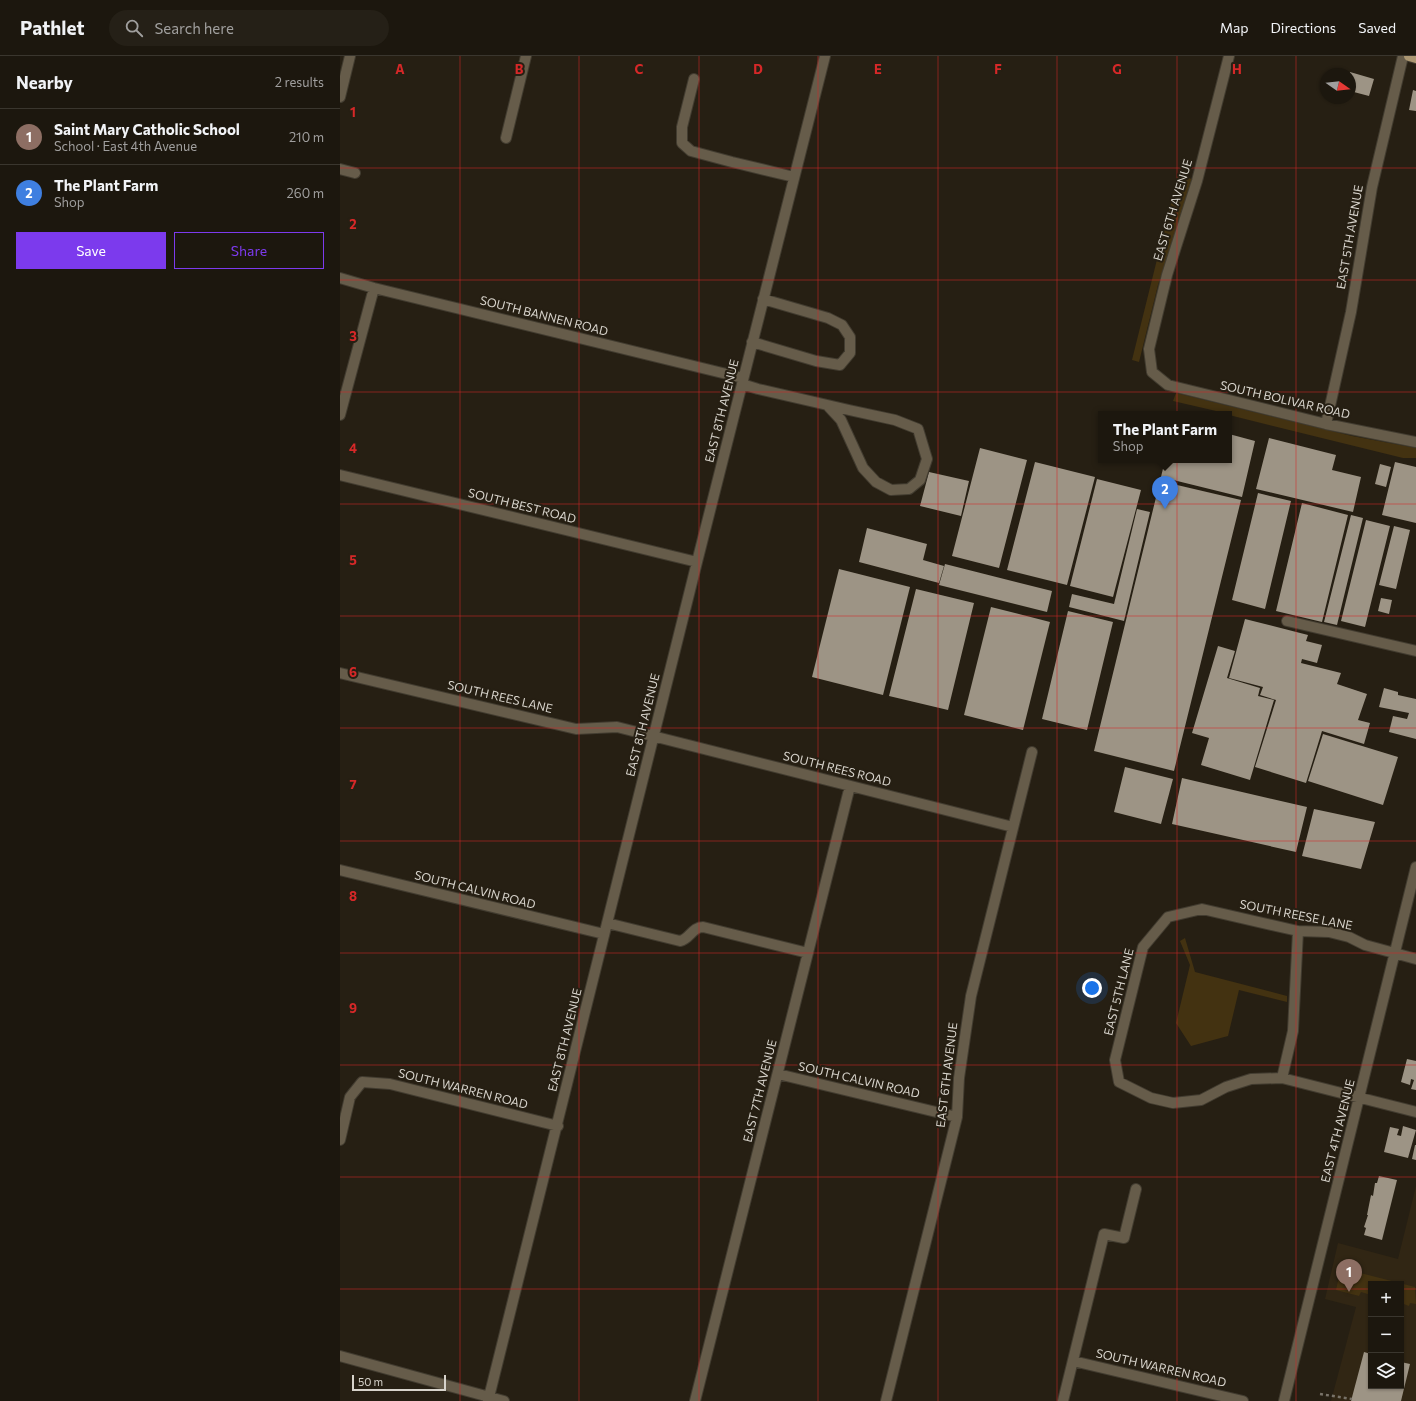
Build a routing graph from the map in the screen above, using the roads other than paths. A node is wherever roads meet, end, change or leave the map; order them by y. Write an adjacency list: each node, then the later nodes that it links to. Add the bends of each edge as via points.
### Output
1 (350, 56): 9 (street)
2 (526, 56): 10 (street)
3 (825, 56): 13 (street, EAST 8TH AVENUE)
4 (1229, 56): 18 (street, EAST 6TH AVENUE, via 1197,181 1167,275 1149,349)
5 (1403, 56): 22 (street, EAST 5TH AVENUE, via 1372,187 1351,312)
6 (1409, 56): 7 (main road)
7 (1416, 58)
8 (694, 79): 13 (street, via 682,127 682,143 691,151)
9 (340, 97)
10 (506, 138)
11 (340, 169): 12 (street)
12 (355, 173)
13 (794, 177): 16 (street, EAST 8TH AVENUE)
14 (340, 278): 15 (street, SOUTH BANNEN ROAD)
15 (374, 288): 19 (street, SOUTH BANNEN ROAD); 21 (street)
16 (763, 299): 17 (street, EAST 8TH AVENUE); 17 (street, via 828,318 842,325 850,337 850,353 840,365 816,361)
17 (752, 342): 19 (street, EAST 8TH AVENUE)
18 (1152, 372): 22 (street, SOUTH BOLIVAR ROAD, via 1168,385)
19 (742, 381): 20 (street, SOUTH BANNEN ROAD, via 758,389); 25 (street, EAST 8TH AVENUE)
20 (828, 406): 20 (street, SOUTH BANNEN ROAD, via 895,420 918,429 926,459 920,480 909,489 891,490 876,482 863,468 841,420)
21 (340, 415)
22 (1326, 424): 23 (street, SOUTH BOLIVAR ROAD)
23 (1416, 442)
24 (340, 475): 25 (street, SOUTH BEST ROAD)
25 (697, 562): 29 (street, EAST 8TH AVENUE)
26 (1287, 621): 27 (street)
27 (1416, 651)
28 (340, 673): 29 (street, SOUTH REES LANE, via 576,729 617,727)
29 (654, 737): 31 (street, SOUTH REES ROAD); 36 (street, EAST 8TH AVENUE)
30 (1032, 752): 32 (street, EAST 6TH AVENUE)
31 (850, 786): 32 (street, SOUTH REES ROAD); 39 (street, EAST 7TH AVENUE)
32 (1013, 827): 46 (street, EAST 6TH AVENUE, via 971,996 959,1078)
33 (1416, 867): 40 (street, EAST 4TH AVENUE)
34 (340, 870): 38 (street, SOUTH CALVIN ROAD)
35 (1168, 916): 37 (street, SOUTH REESE LANE, via 1202,909); 43 (street, EAST 5TH LANE, via 1143,947 1115,1060 1119,1082 1151,1098 1173,1103 1201,1100 1226,1087 1251,1079)
36 (607, 922): 38 (street, EAST 8TH AVENUE); 39 (street, via 680,941 685,940 695,929 703,928)
37 (1298, 931): 40 (street, SOUTH REESE LANE, via 1329,932); 43 (street, via 1293,1030)
38 (604, 934): 47 (street, EAST 8TH AVENUE)
39 (808, 953): 42 (street, EAST 7TH AVENUE)
40 (1394, 953): 41 (street, SOUTH REESE LANE); 44 (street, EAST 4TH AVENUE)
41 (1416, 959)
42 (778, 1074): 46 (street, SOUTH CALVIN ROAD); 54 (street, EAST 7TH AVENUE)
43 (1282, 1078): 44 (street)
44 (1360, 1098): 45 (street); 58 (street, EAST 4TH AVENUE)
45 (1416, 1112)
46 (957, 1117): 55 (street, EAST 6TH AVENUE)
47 (558, 1126): 48 (street, SOUTH WARREN ROAD, via 390,1084 362,1082 350,1097); 52 (street, EAST 8TH AVENUE)
48 (340, 1140)
49 (1136, 1190): 51 (street, via 1124,1238 1104,1234)
50 (340, 1356): 52 (street)
51 (1073, 1361): 56 (street); 57 (street, SOUTH WARREN ROAD)
52 (489, 1399): 53 (street)
53 (504, 1401)
54 (695, 1401)
55 (886, 1401)
56 (1064, 1401)
57 (1243, 1401)
58 (1284, 1401)

